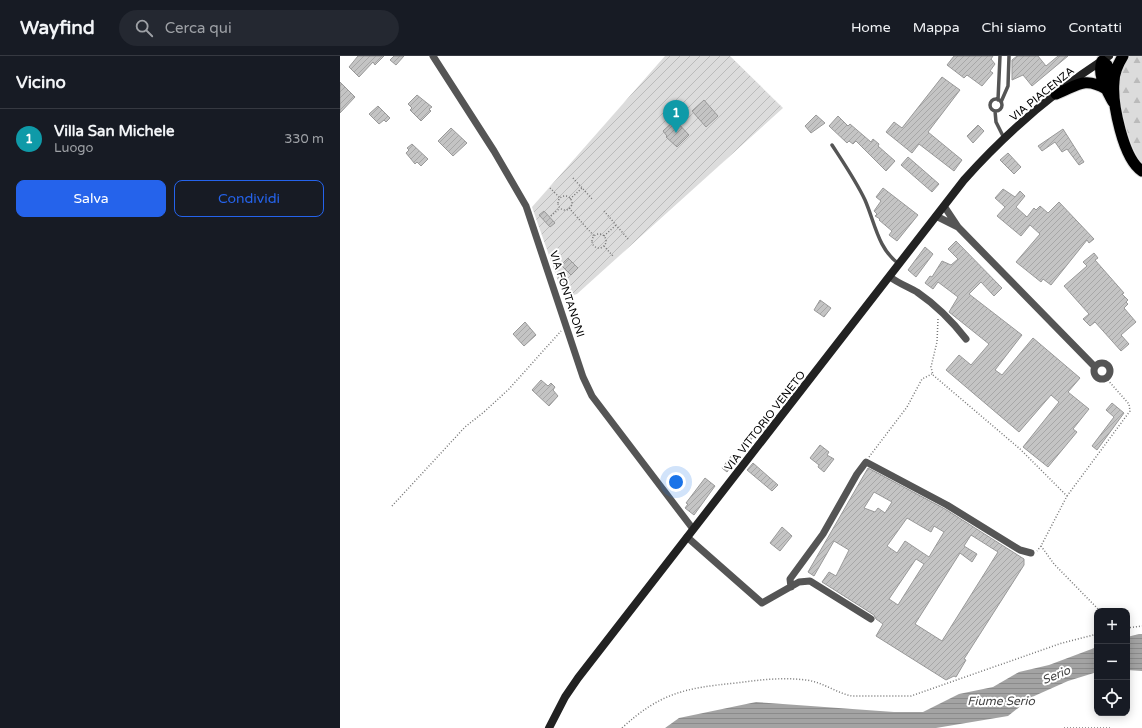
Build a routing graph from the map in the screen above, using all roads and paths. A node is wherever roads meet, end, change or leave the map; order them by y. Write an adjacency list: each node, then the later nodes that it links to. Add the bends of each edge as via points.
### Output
1 (433, 56): 37 (street, VIA FONTANONI, via 526,206)
2 (1000, 56): 8 (lane)
3 (1008, 56): 8 (lane, via 1008,86)
4 (1123, 56): 6 (highway)
5 (1105, 58): 6 (highway); 7 (main road, VIA PIACENZA)
6 (1110, 86): 7 (highway, via 1084,82); 12 (highway, via 1128,153)
7 (1056, 94): 10 (main road, VIA PIACENZA)
8 (999, 101): 9 (lane, via 1000,109); 9 (lane, via 994,100 990,104)
9 (995, 111): 10 (lane, via 996,122)
10 (1006, 137): 19 (main road, VIA VITTORIO VENETO, via 984,158)
11 (832, 144): 34 (lane, via 865,200 882,244 890,257)
12 (1142, 171)
13 (574, 178): 15 (path)
14 (550, 188): 16 (path)
15 (582, 188): 17 (path); 18 (path)
16 (560, 198): 17 (path); 20 (path)
17 (570, 198): 21 (path)
18 (593, 200)
19 (944, 206): 24 (main road, VIA VITTORIO VENETO); 27 (street)
20 (560, 208): 21 (path); 23 (path)
21 (569, 208): 29 (path)
22 (604, 212): 25 (path)
23 (551, 216)
24 (936, 216): 27 (street); 34 (main road, VIA VITTORIO VENETO)
25 (616, 225): 28 (path); 30 (path)
26 (622, 227): 28 (path)
27 (958, 227): 39 (street)
28 (620, 229): 31 (path)
29 (594, 236): 30 (path); 32 (path, via 593,244 597,247)
30 (604, 236): 32 (path)
31 (628, 239)
32 (604, 246): 33 (path)
33 (613, 256)
34 (900, 265): 35 (main road, VIA VITTORIO VENETO)
35 (890, 277): 36 (street); 45 (main road, VIA VITTORIO VENETO)
36 (934, 305): 38 (street); 40 (path, via 938,330)
37 (566, 326): 44 (path, via 509,389 465,427); 45 (street, VIA FONTANONI, via 592,396)
38 (966, 339)
39 (1095, 367): 41 (street, via 1096,377 1101,380); 41 (street, via 1102,363 1109,366 1110,374)
40 (932, 374): 42 (path, via 922,379 907,407); 43 (path, via 1020,449)
41 (1107, 379): 43 (path, via 1129,404 1130,411)
42 (866, 462): 48 (street, via 947,504 1020,550); 49 (street, via 823,534 790,579)
43 (1067, 496): 47 (path)
44 (392, 506)
45 (694, 529): 46 (main road, VIA VITTORIO VENETO)
46 (687, 538): 49 (street, via 762,603); 55 (main road, VIA VITTORIO VENETO, via 578,678 565,697)
47 (1041, 546): 48 (path); 50 (path, via 1054,564)
48 (1031, 553)
49 (791, 587): 51 (street, via 804,581 816,584)
50 (1097, 608)
51 (871, 620)
52 (1142, 626): 53 (path)
53 (1130, 628)
54 (1094, 635): 56 (path, via 1062,643 911,696 852,696 806,680 764,679 688,690 664,698 641,710)
55 (550, 728)
56 (622, 728)
57 (1064, 728): 58 (path)
58 (1110, 728)

